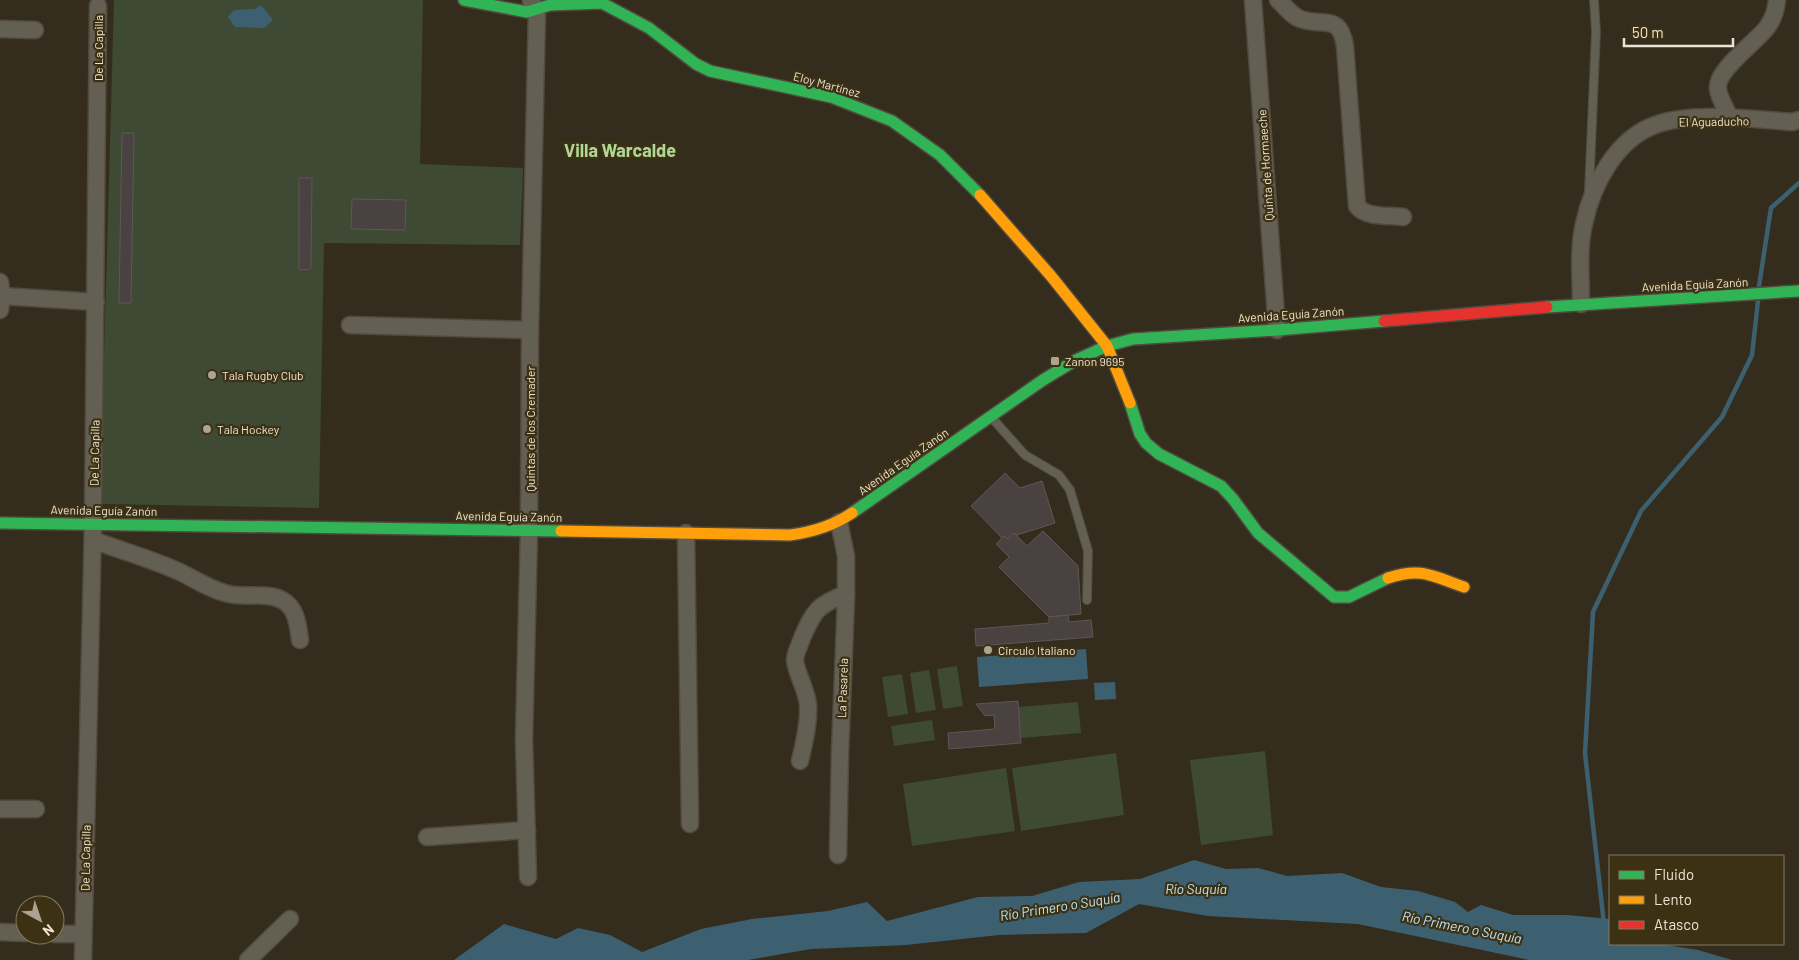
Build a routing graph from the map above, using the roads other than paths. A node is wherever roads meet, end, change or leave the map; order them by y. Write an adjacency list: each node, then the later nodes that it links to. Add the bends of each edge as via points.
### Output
1 (464, 0): 6 (main road, Eloy Martínez, via 527,12)
2 (1278, 0): 8 (street); 14 (street, via 1303,20 1328,22 1339,27 1345,46 1357,206 1368,214)
3 (1594, 0): 13 (lane, via 1596,32)
4 (1777, 0): 11 (street, via 1768,26 1719,79 1718,88)
5 (602, 1): 6 (main road, Eloy Martínez); 22 (main road, Eloy Martínez, via 650,28 710,71 831,97 892,121 914,135 969,182)
6 (533, 5): 20 (street, Quintas de los Cremader)
7 (98, 6): 17 (street, De La Capilla)
8 (1253, 6): 21 (street, Quinta de Hormaeche)
9 (0, 29): 10 (street)
10 (35, 30)
11 (1730, 118): 12 (street, El Aguaducho); 13 (street, El Aguaducho, via 1684,119 1655,125 1633,137 1605,170)
12 (1799, 120)
13 (1589, 206): 18 (street, El Aguaducho, via 1583,225 1580,260)
14 (1403, 216)
15 (1799, 291): 18 (main road, Avenida Eguía Zanón)
16 (1, 296): 17 (street)
17 (96, 302): 26 (street, De La Capilla)
18 (1581, 304): 21 (main road, Avenida Eguía Zanón)
19 (350, 325): 20 (street)
20 (530, 330): 27 (street, Quintas de los Cremader)
21 (1277, 330): 22 (main road, Avenida Eguía Zanón, via 1134,339)
22 (1107, 346): 23 (main road, Avenida Eguía Zanón, via 1067,365); 30 (main road, Eloy Martínez, via 1146,443 1159,454 1220,486 1258,533 1334,597 1349,597 1404,573 1421,572)
23 (990, 417): 24 (main road, Avenida Eguía Zanón); 32 (lane, via 1025,454 1059,474 1070,490 1088,551)
24 (839, 522): 28 (main road, Avenida Eguía Zanón, via 818,532 790,535); 31 (street, La Pasarela, via 846,556)
25 (0, 523): 26 (main road, Avenida Eguía Zanón)
26 (94, 523): 27 (main road, Avenida Eguía Zanón); 29 (street, De La Capilla)
27 (529, 530): 28 (main road, Avenida Eguía Zanón); 38 (street, Quintas de los Cremader, via 524,739)
28 (686, 533): 37 (street)
29 (93, 540): 33 (street, via 178,571 223,593 281,599 295,615); 46 (street, De La Capilla)
30 (1464, 587)
31 (846, 594): 34 (street, via 816,610 797,650 795,661 808,704); 40 (street, La Pasarela)
32 (1087, 600)
33 (300, 640)
34 (800, 761)
35 (0, 809): 36 (street)
36 (36, 809)
37 (690, 824)
38 (527, 830): 39 (street); 41 (street, Quintas de los Cremader)
39 (426, 837)
40 (838, 855)
41 (528, 877)
42 (290, 919): 48 (street)
43 (0, 932): 44 (street)
44 (15, 933)
45 (65, 934): 46 (street)
46 (83, 934): 47 (street, De La Capilla)
47 (83, 960)
48 (248, 960)

